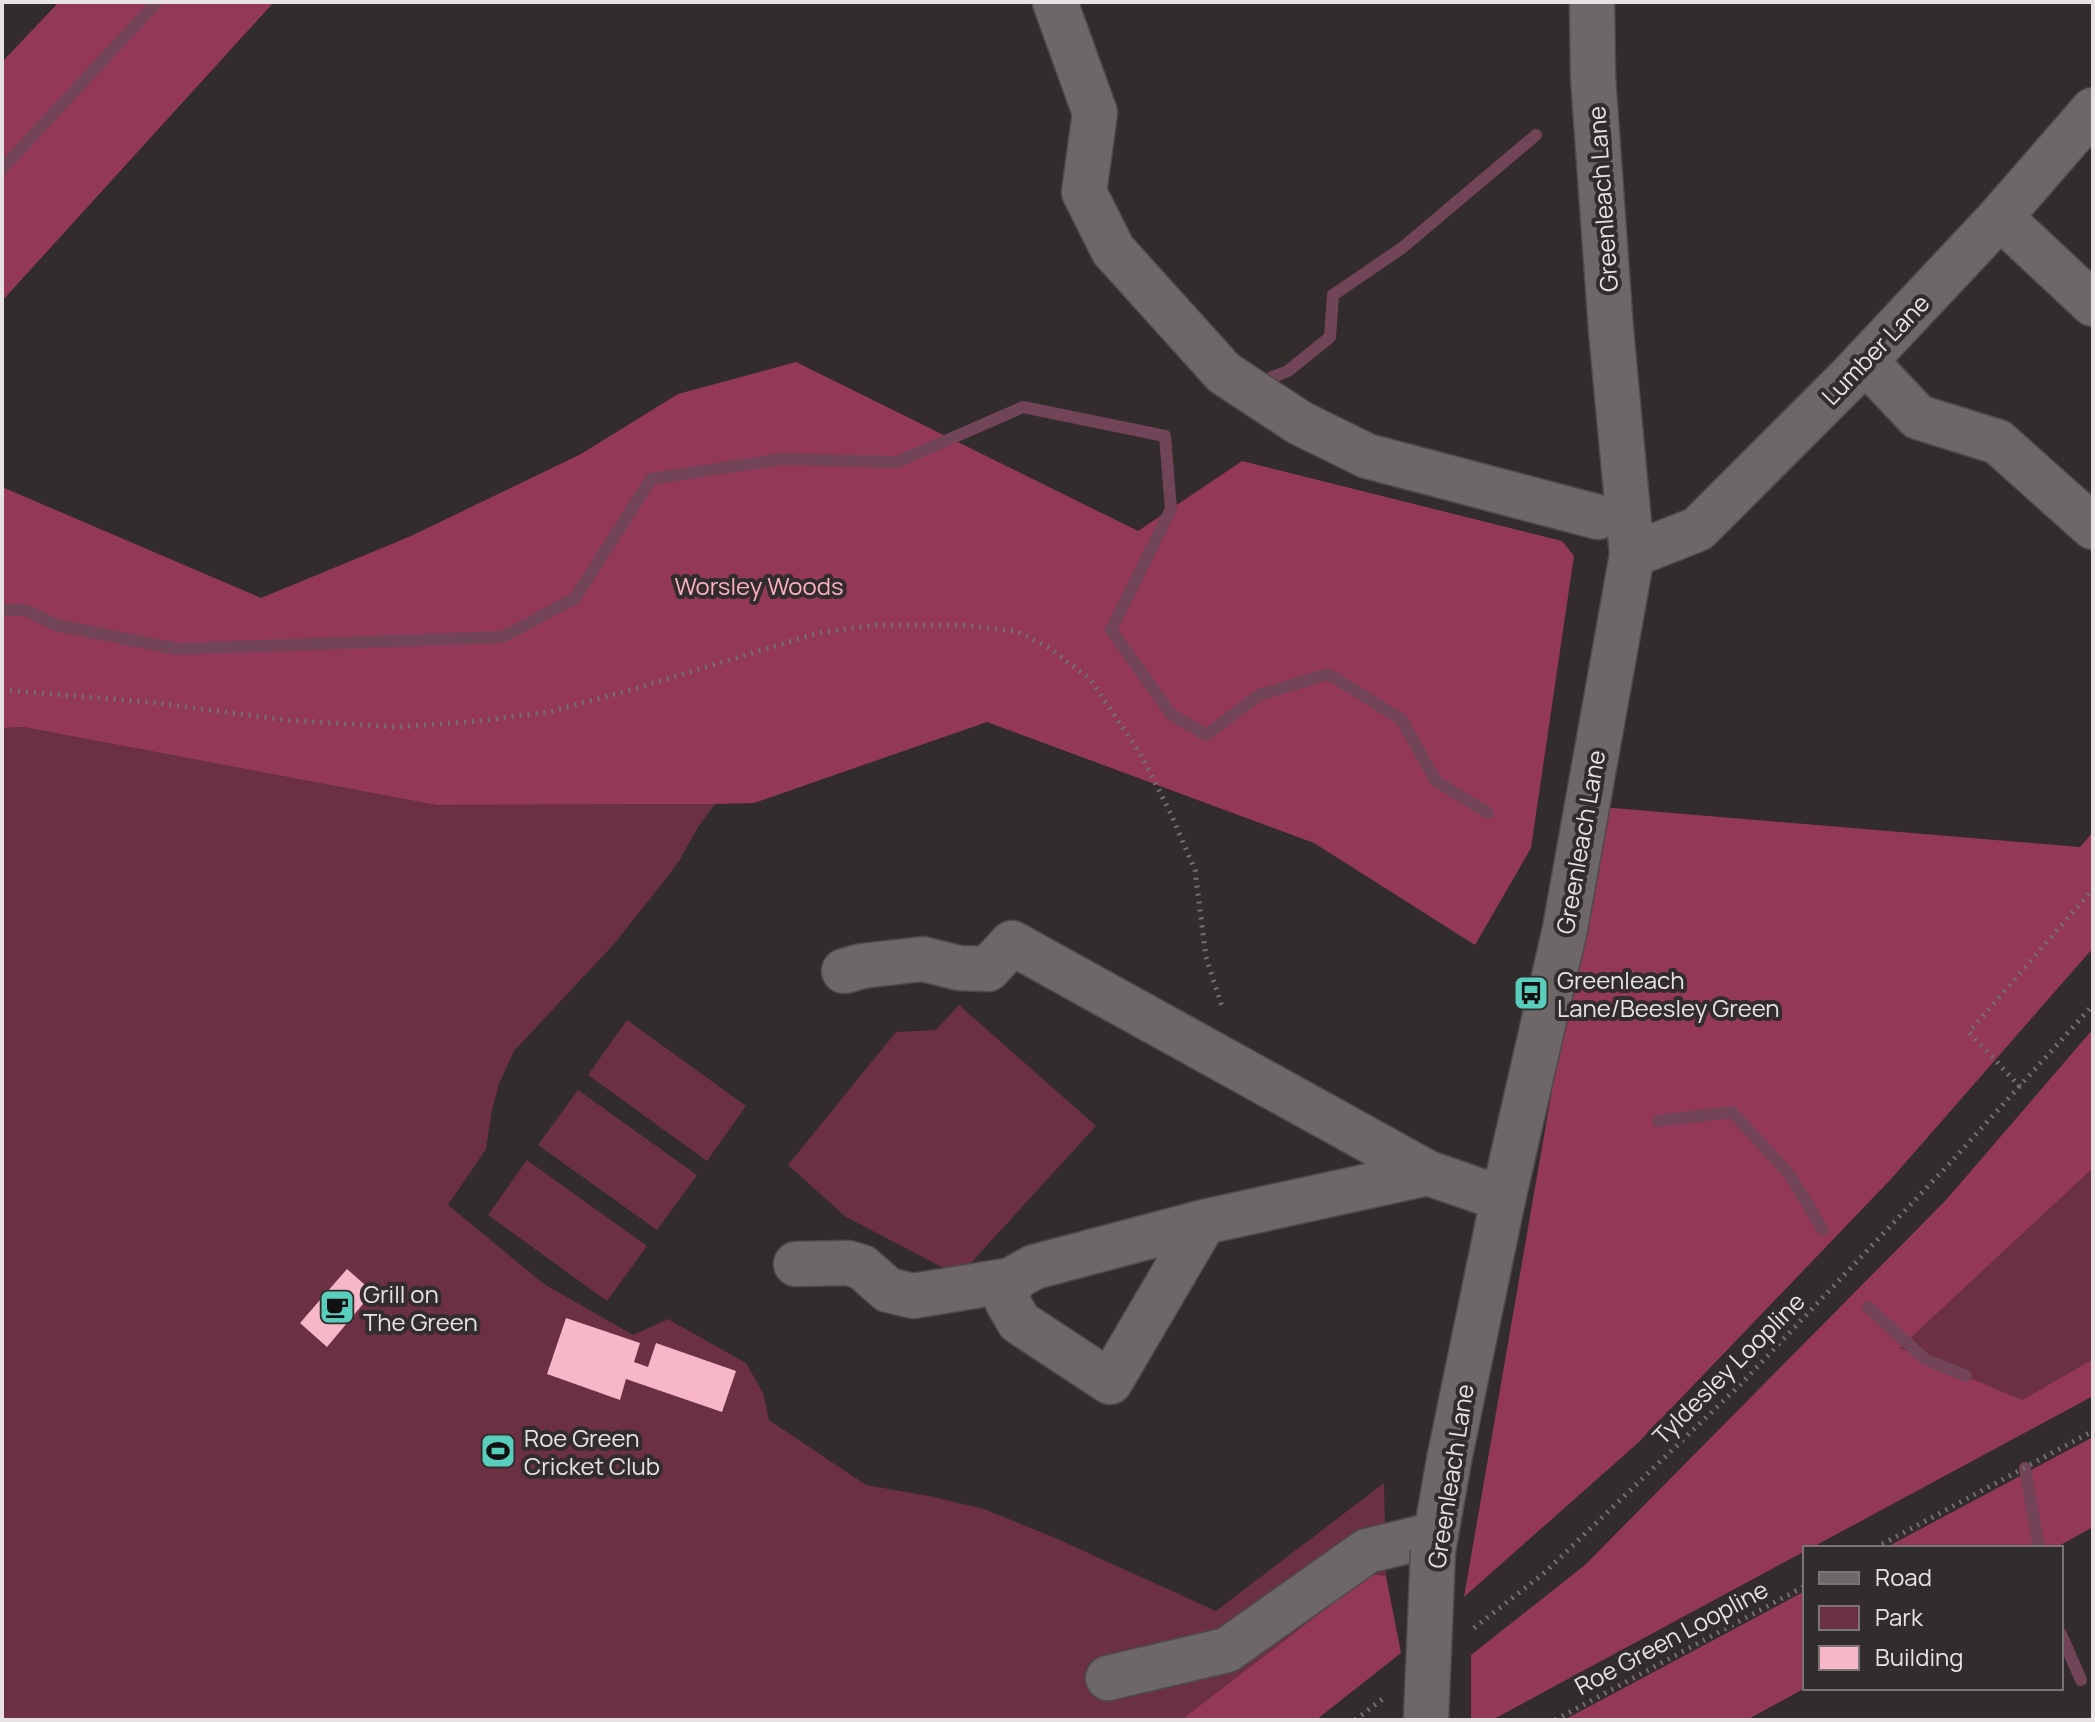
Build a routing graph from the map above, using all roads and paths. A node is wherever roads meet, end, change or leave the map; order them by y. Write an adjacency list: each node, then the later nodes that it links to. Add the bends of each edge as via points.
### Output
1 (1055, 2): 7 (street, via 1095,113 1084,192 1113,250 1224,373 1300,423 1367,456)
2 (1592, 2): 9 (street, Greenleach Lane, via 1611,330)
3 (2093, 110): 4 (street, Lumber Lane)
4 (2000, 217): 5 (street); 6 (street, Lumber Lane)
5 (2093, 304)
6 (1865, 361): 8 (street, via 1918,417 1998,442); 9 (street, Lumber Lane, via 1698,529)
7 (1598, 517)
8 (2093, 527)
9 (1632, 555): 17 (street, Greenleach Lane, via 1565,929)
10 (2, 690): 14 (path, via 397,727 549,712 818,633 877,625 1016,631 1090,679 1165,801 1195,870 1206,957)
11 (2093, 889): 15 (path, via 1969,1032)
12 (844, 971): 14 (street, via 923,959 988,969 1012,943)
13 (2093, 1005): 15 (path, Tyldesley Loopline)
14 (1243, 1072): 16 (street)
15 (2020, 1087): 25 (path, Tyldesley Loopline, via 1741,1384 1543,1574)
16 (1428, 1173): 17 (street); 18 (street)
17 (1503, 1199): 22 (street, Greenleach Lane)
18 (1204, 1222): 20 (street, via 1034,1267); 20 (street, via 1110,1382 1019,1322 1007,1301)
19 (796, 1264): 20 (street, via 848,1263 862,1267 888,1290 913,1296)
20 (1011, 1280)
21 (2093, 1431): 23 (path)
22 (1435, 1543): 26 (street, via 1367,1551 1227,1650); 29 (street, Greenleach Lane, bridge)
23 (1879, 1546)
24 (1803, 1587): 30 (path, Roe Green Loopline)
25 (1468, 1632)
26 (1108, 1678)
27 (1393, 1691): 28 (path)
28 (1355, 1720)
29 (1426, 1720)
30 (1555, 1720)

